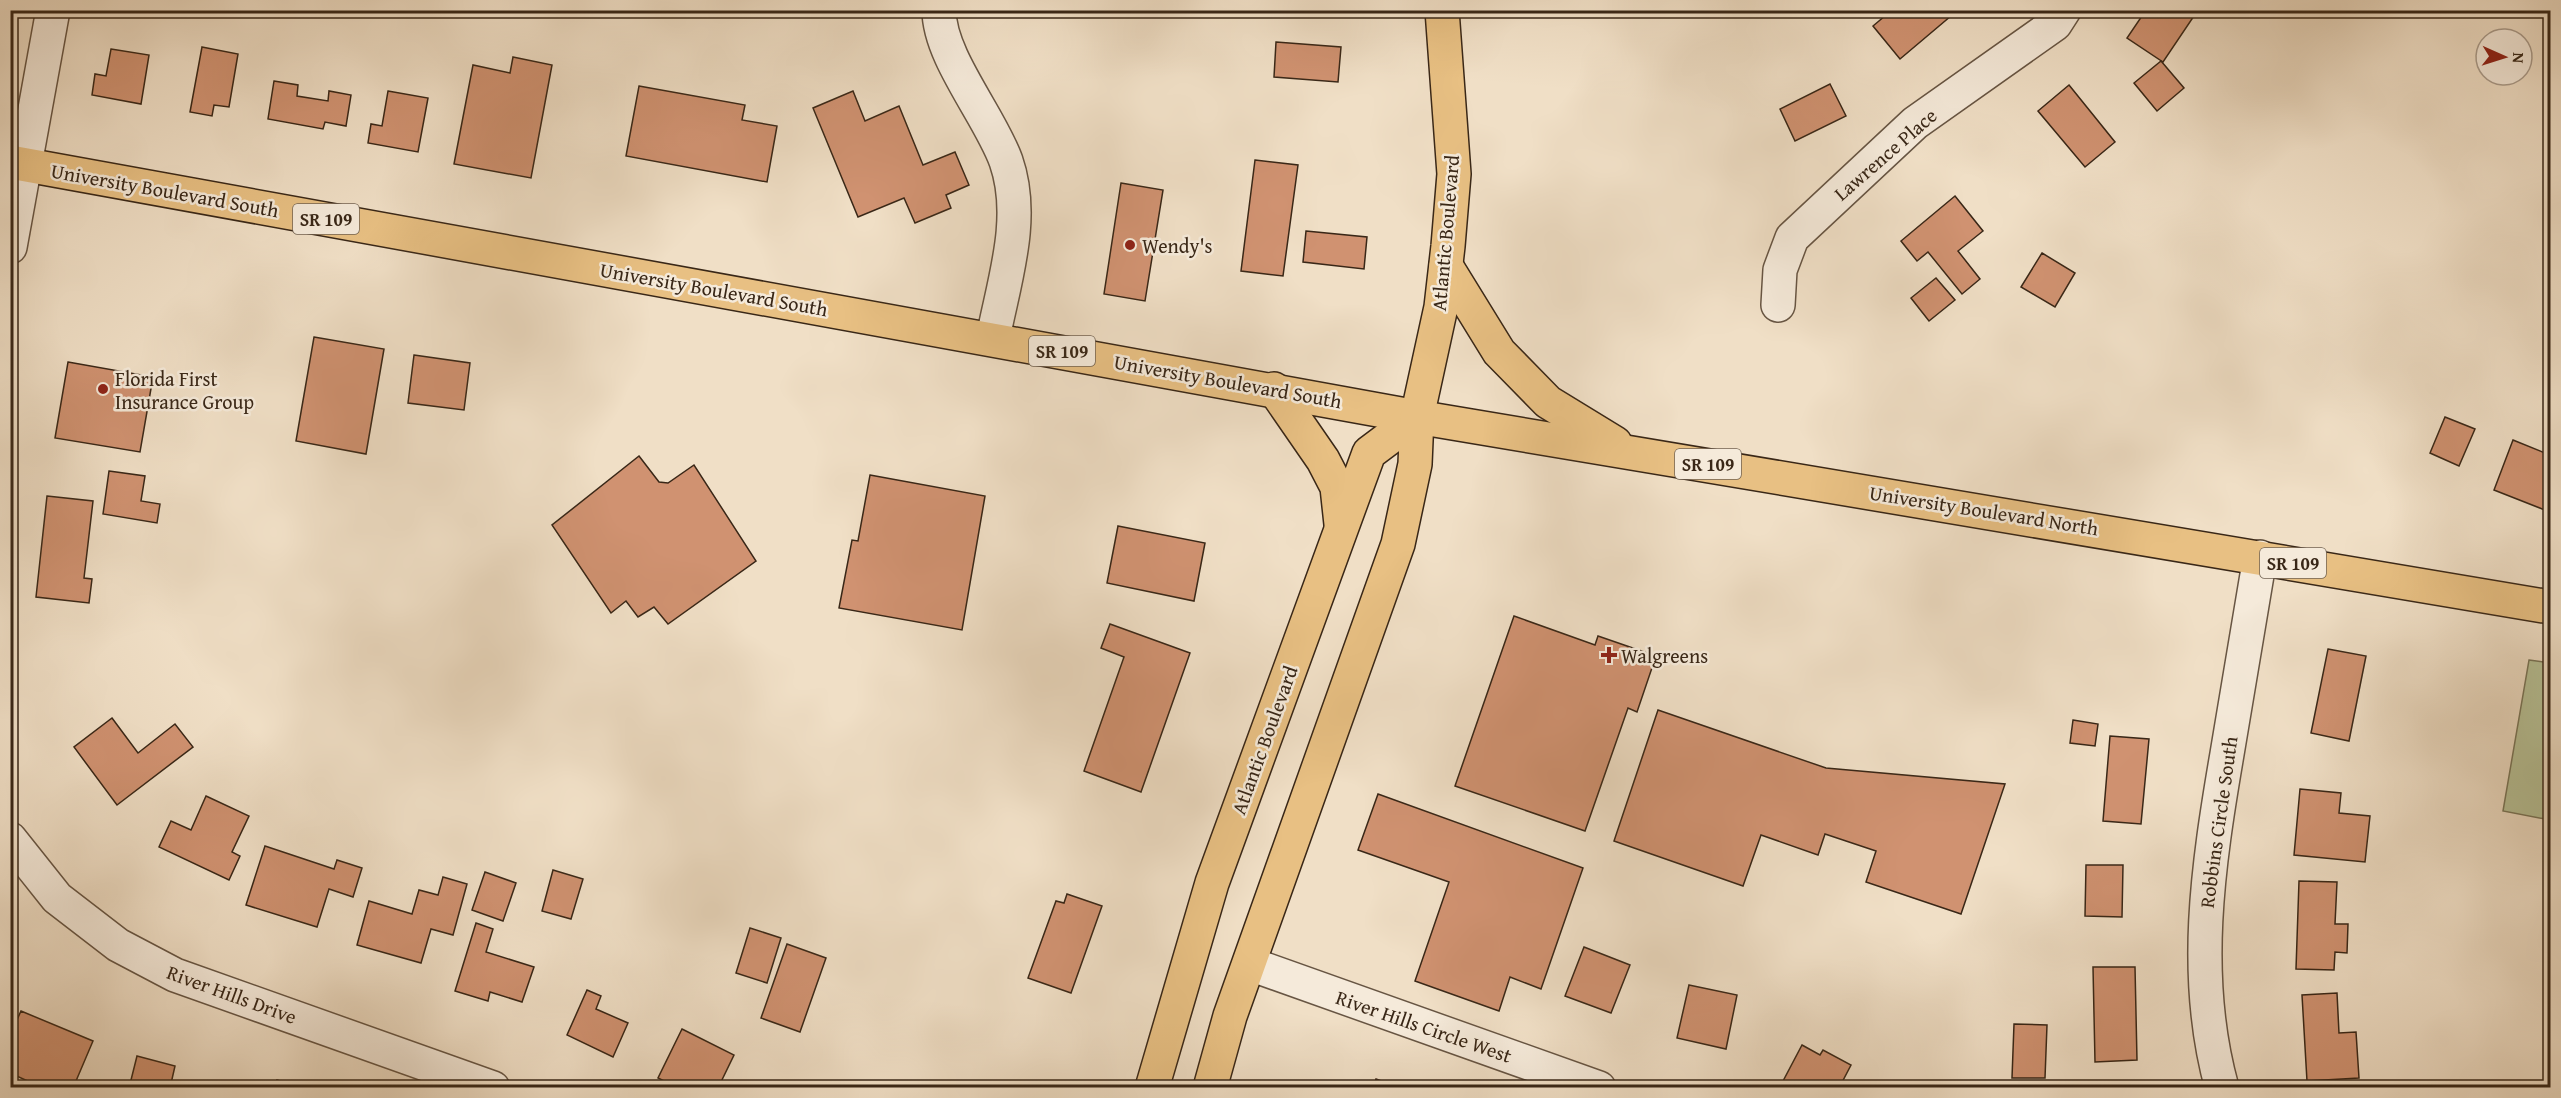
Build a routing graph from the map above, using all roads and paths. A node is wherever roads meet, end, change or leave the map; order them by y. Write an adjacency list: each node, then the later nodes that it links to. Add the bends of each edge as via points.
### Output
1 (53, 10): 5 (street)
2 (939, 10): 9 (street, via 944,38 1005,160 1013,189 1011,252)
3 (1442, 10): 7 (main road, Atlantic Boulevard, via 1454,174)
4 (2064, 10): 8 (street, Lawrence Place, via 2055,24 1915,123 1792,238 1780,270)
5 (18, 163): 6 (street); 9 (main road, University Boulevard South / SR 109)
6 (10, 247)
7 (1446, 266): 11 (main road, Atlantic Boulevard); 12 (main road, via 1499,352 1548,402)
8 (1778, 305)
9 (993, 338): 10 (main road, University Boulevard South / SR 109)
10 (1274, 389): 11 (main road, University Boulevard South / SR 109); 13 (main road, via 1337,487)
11 (1417, 417): 12 (main road, University Boulevard North / SR 109); 13 (main road, Atlantic Boulevard, via 1369,453); 17 (main road, Atlantic Boulevard, via 1415,464 1398,544)
12 (1630, 451): 14 (main road, University Boulevard North / SR 109)
13 (1341, 524): 19 (main road, Atlantic Boulevard, via 1212,883)
14 (2260, 557): 15 (main road, University Boulevard North / SR 109); 22 (street, Robbins Circle South, via 2209,859 2203,933 2206,1000)
15 (2550, 607)
16 (10, 839): 18 (street, River Hills Drive, via 57,898 118,945 175,975)
17 (1250, 964): 20 (main road, Atlantic Boulevard, via 1230,1016); 21 (street, River Hills Circle West)
18 (493, 1088)
19 (1152, 1088)
20 (1210, 1088)
21 (1599, 1088)
22 (2222, 1088)

